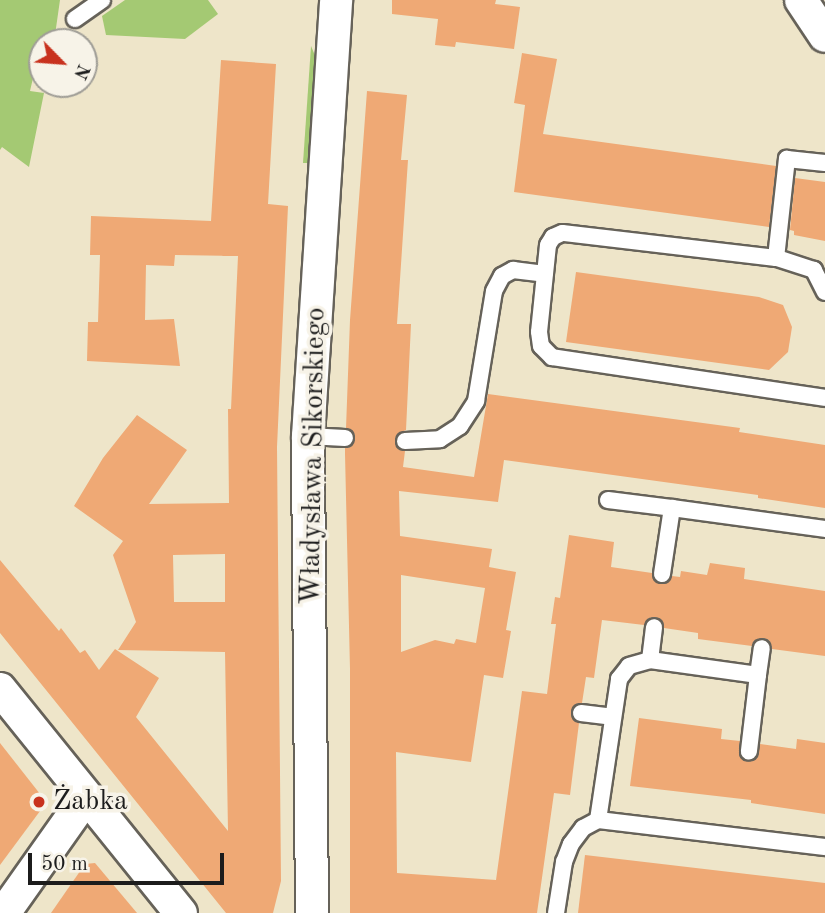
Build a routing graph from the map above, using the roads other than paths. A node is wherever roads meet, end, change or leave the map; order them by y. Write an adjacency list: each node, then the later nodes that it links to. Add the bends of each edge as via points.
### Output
1 (102, 0): 4 (lane)
2 (336, 0): 11 (street, Władysława Sikorskiego)
3 (801, 0): 5 (street)
4 (75, 19)
5 (825, 36)
6 (825, 163): 7 (lane, via 787,159)
7 (776, 258): 8 (lane, via 562,233 548,245); 9 (lane, via 814,270)
8 (545, 274): 10 (lane, via 539,332 541,346 552,358); 13 (lane, via 513,270 502,276 495,291 476,401 460,426 440,439)
9 (825, 292)
10 (825, 398)
11 (308, 436): 12 (lane); 31 (street, Władysława Sikorskiego)
12 (345, 438)
13 (405, 441)
14 (608, 500): 15 (lane)
15 (672, 508): 16 (lane); 17 (lane)
16 (825, 529)
17 (662, 574)
18 (654, 627): 20 (lane)
19 (762, 648): 21 (lane)
20 (650, 660): 21 (lane); 24 (lane, via 629,666 619,679)
21 (758, 675): 25 (lane)
22 (0, 689): 26 (street)
23 (581, 713): 24 (lane)
24 (612, 717): 27 (lane)
25 (748, 751)
26 (86, 797): 29 (street); 30 (street)
27 (598, 820): 28 (lane); 32 (lane, via 583,828 571,844)
28 (825, 847)
29 (4, 913)
30 (181, 913)
31 (312, 913)
32 (556, 913)

